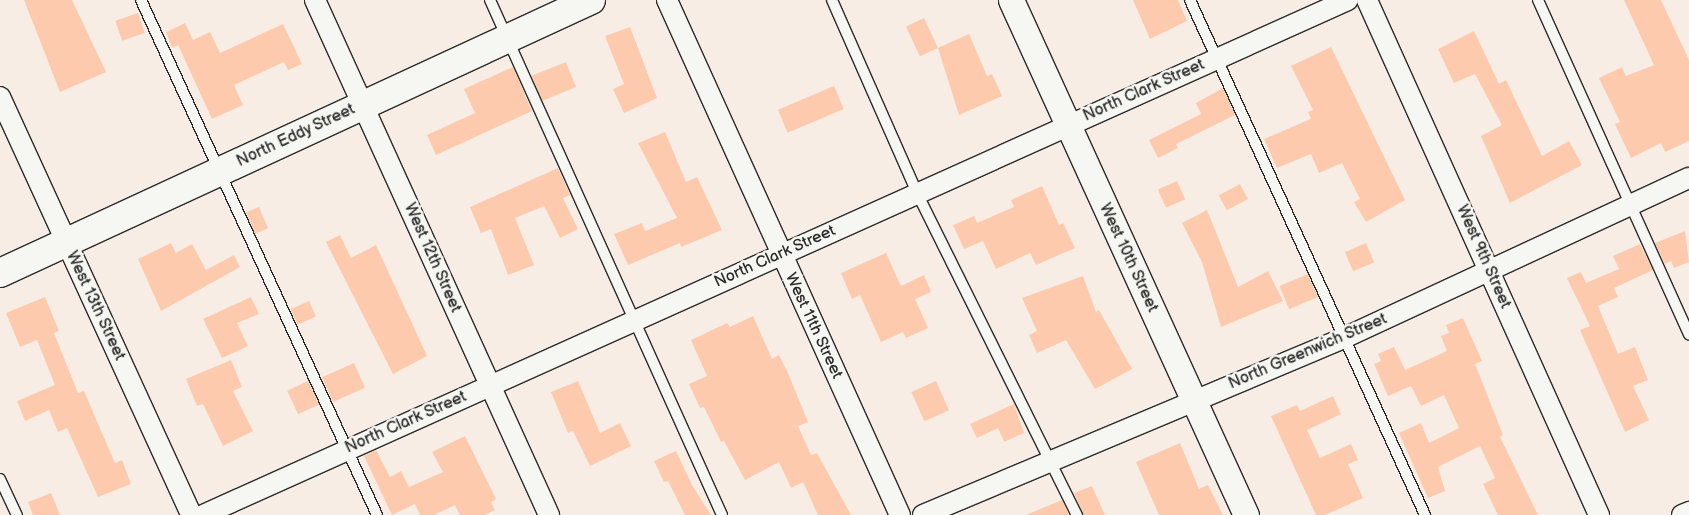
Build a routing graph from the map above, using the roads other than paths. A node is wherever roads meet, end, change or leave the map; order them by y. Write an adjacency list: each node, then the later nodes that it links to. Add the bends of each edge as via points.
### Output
1 (141, 0): 17 (lane)
2 (315, 0): 15 (street, West 12th Street)
3 (490, 0): 12 (lane)
4 (591, 0): 12 (main road, North Eddy Street)
5 (667, 0): 22 (street, West 11th Street)
6 (832, 0): 19 (lane)
7 (1011, 0): 16 (street, West 10th Street)
8 (1190, 0): 13 (lane)
9 (1348, 0): 13 (street, North Clark Street)
10 (1367, 0): 23 (street, West 9th Street)
11 (1538, 0): 20 (lane)
12 (508, 38): 15 (main road, North Eddy Street); 25 (lane)
13 (1217, 58): 16 (street, North Clark Street); 27 (lane)
14 (0, 97): 21 (street, West 13th Street)
15 (363, 105): 17 (main road, North Eddy Street); 28 (street, West 12th Street)
16 (1067, 125): 19 (street, North Clark Street); 29 (street, West 10th Street)
17 (221, 171): 21 (main road, North Eddy Street); 30 (lane)
18 (1689, 178): 20 (street, North Greenwich Street)
19 (917, 193): 22 (street, North Clark Street); 31 (lane)
20 (1631, 205): 23 (street, North Greenwich Street); 26 (lane)
21 (66, 243): 24 (main road, North Eddy Street); 35 (street, West 13th Street)
22 (780, 255): 25 (street, North Clark Street); 40 (street, West 11th Street)
23 (1490, 270): 27 (street, North Greenwich Street); 45 (street, West 9th Street)
24 (0, 273)
25 (633, 320): 28 (street, North Clark Street); 39 (lane)
26 (1689, 334)
27 (1346, 336): 29 (street, North Greenwich Street); 44 (lane)
28 (490, 385): 30 (street, North Clark Street); 38 (street, West 12th Street)
29 (1193, 401): 31 (street, North Greenwich Street); 43 (street, West 10th Street)
30 (347, 450): 36 (street, North Clark Street); 37 (lane)
31 (1053, 460): 41 (street, North Greenwich Street); 42 (lane)
32 (0, 479): 34 (lane)
33 (1689, 512): 46 (street)
34 (17, 515)
35 (192, 515)
36 (202, 515)
37 (377, 515)
38 (549, 515)
39 (722, 515)
40 (900, 515)
41 (923, 515)
42 (1077, 515)
43 (1246, 515)
44 (1425, 515)
45 (1599, 515)
46 (1682, 515)

